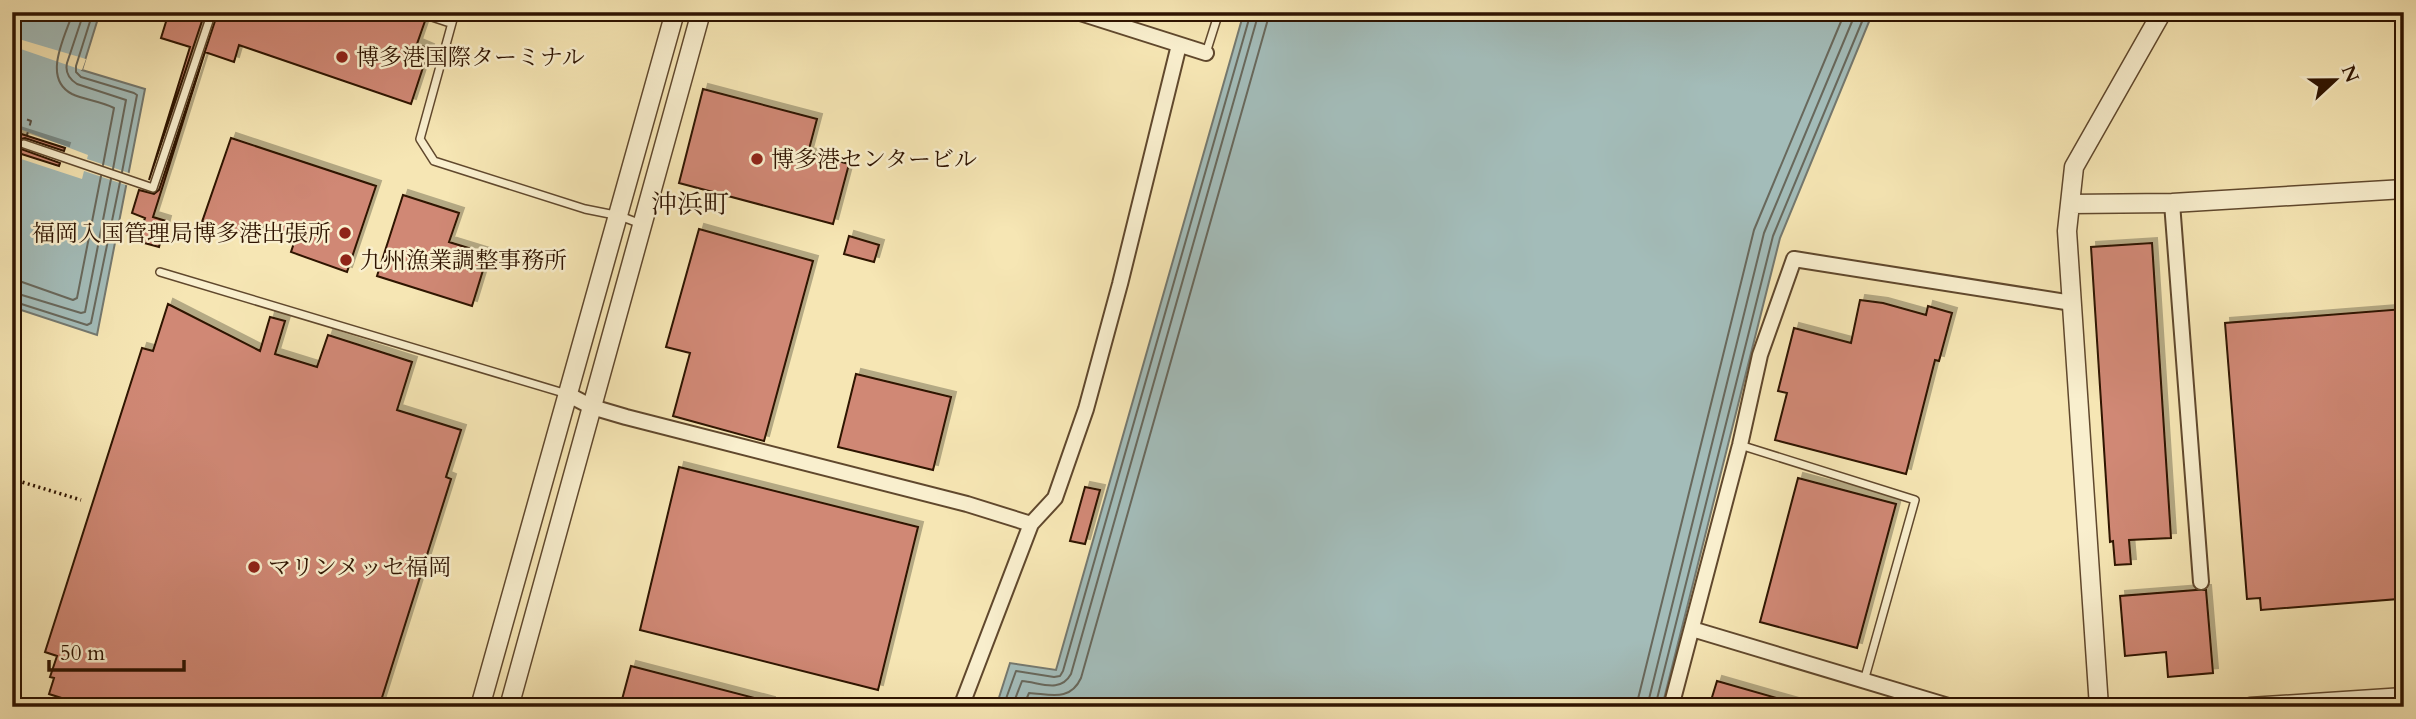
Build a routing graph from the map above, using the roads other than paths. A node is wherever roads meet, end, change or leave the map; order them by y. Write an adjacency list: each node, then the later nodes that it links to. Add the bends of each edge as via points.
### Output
1 (212, 12): 12 (lane, via 153,188)
2 (417, 12): 9 (lane)
3 (455, 12): 9 (lane)
4 (675, 12): 16 (street)
5 (701, 12): 17 (street)
6 (1077, 12): 10 (street)
7 (1219, 12): 11 (lane)
8 (2162, 12): 15 (street, via 2074,167)
9 (450, 23): 16 (lane, via 420,139 434,161)
10 (1179, 46): 11 (street); 23 (street, via 1086,410 1055,498)
11 (1206, 53)
12 (24, 144)
13 (2404, 189): 14 (street)
14 (2172, 203): 15 (street); 24 (street)
15 (2070, 204): 19 (street, via 2067,231)
16 (620, 216): 17 (lane); 20 (street)
17 (643, 225): 21 (street)
18 (160, 272): 20 (lane)
19 (2072, 303): 22 (street, via 1794,259 1760,355); 33 (street)
20 (567, 394): 21 (street); 28 (street)
21 (592, 407): 23 (street); 29 (street)
22 (1740, 445): 25 (street); 26 (lane, via 1915,500)
23 (1031, 524): 30 (street)
24 (2201, 582)
25 (1692, 629): 26 (street); 31 (street)
26 (1864, 681): 32 (street)
27 (2404, 697): 34 (street)
28 (480, 707)
29 (509, 707)
30 (961, 707)
31 (1671, 707)
32 (1952, 707)
33 (2099, 707)
34 (2250, 707)

